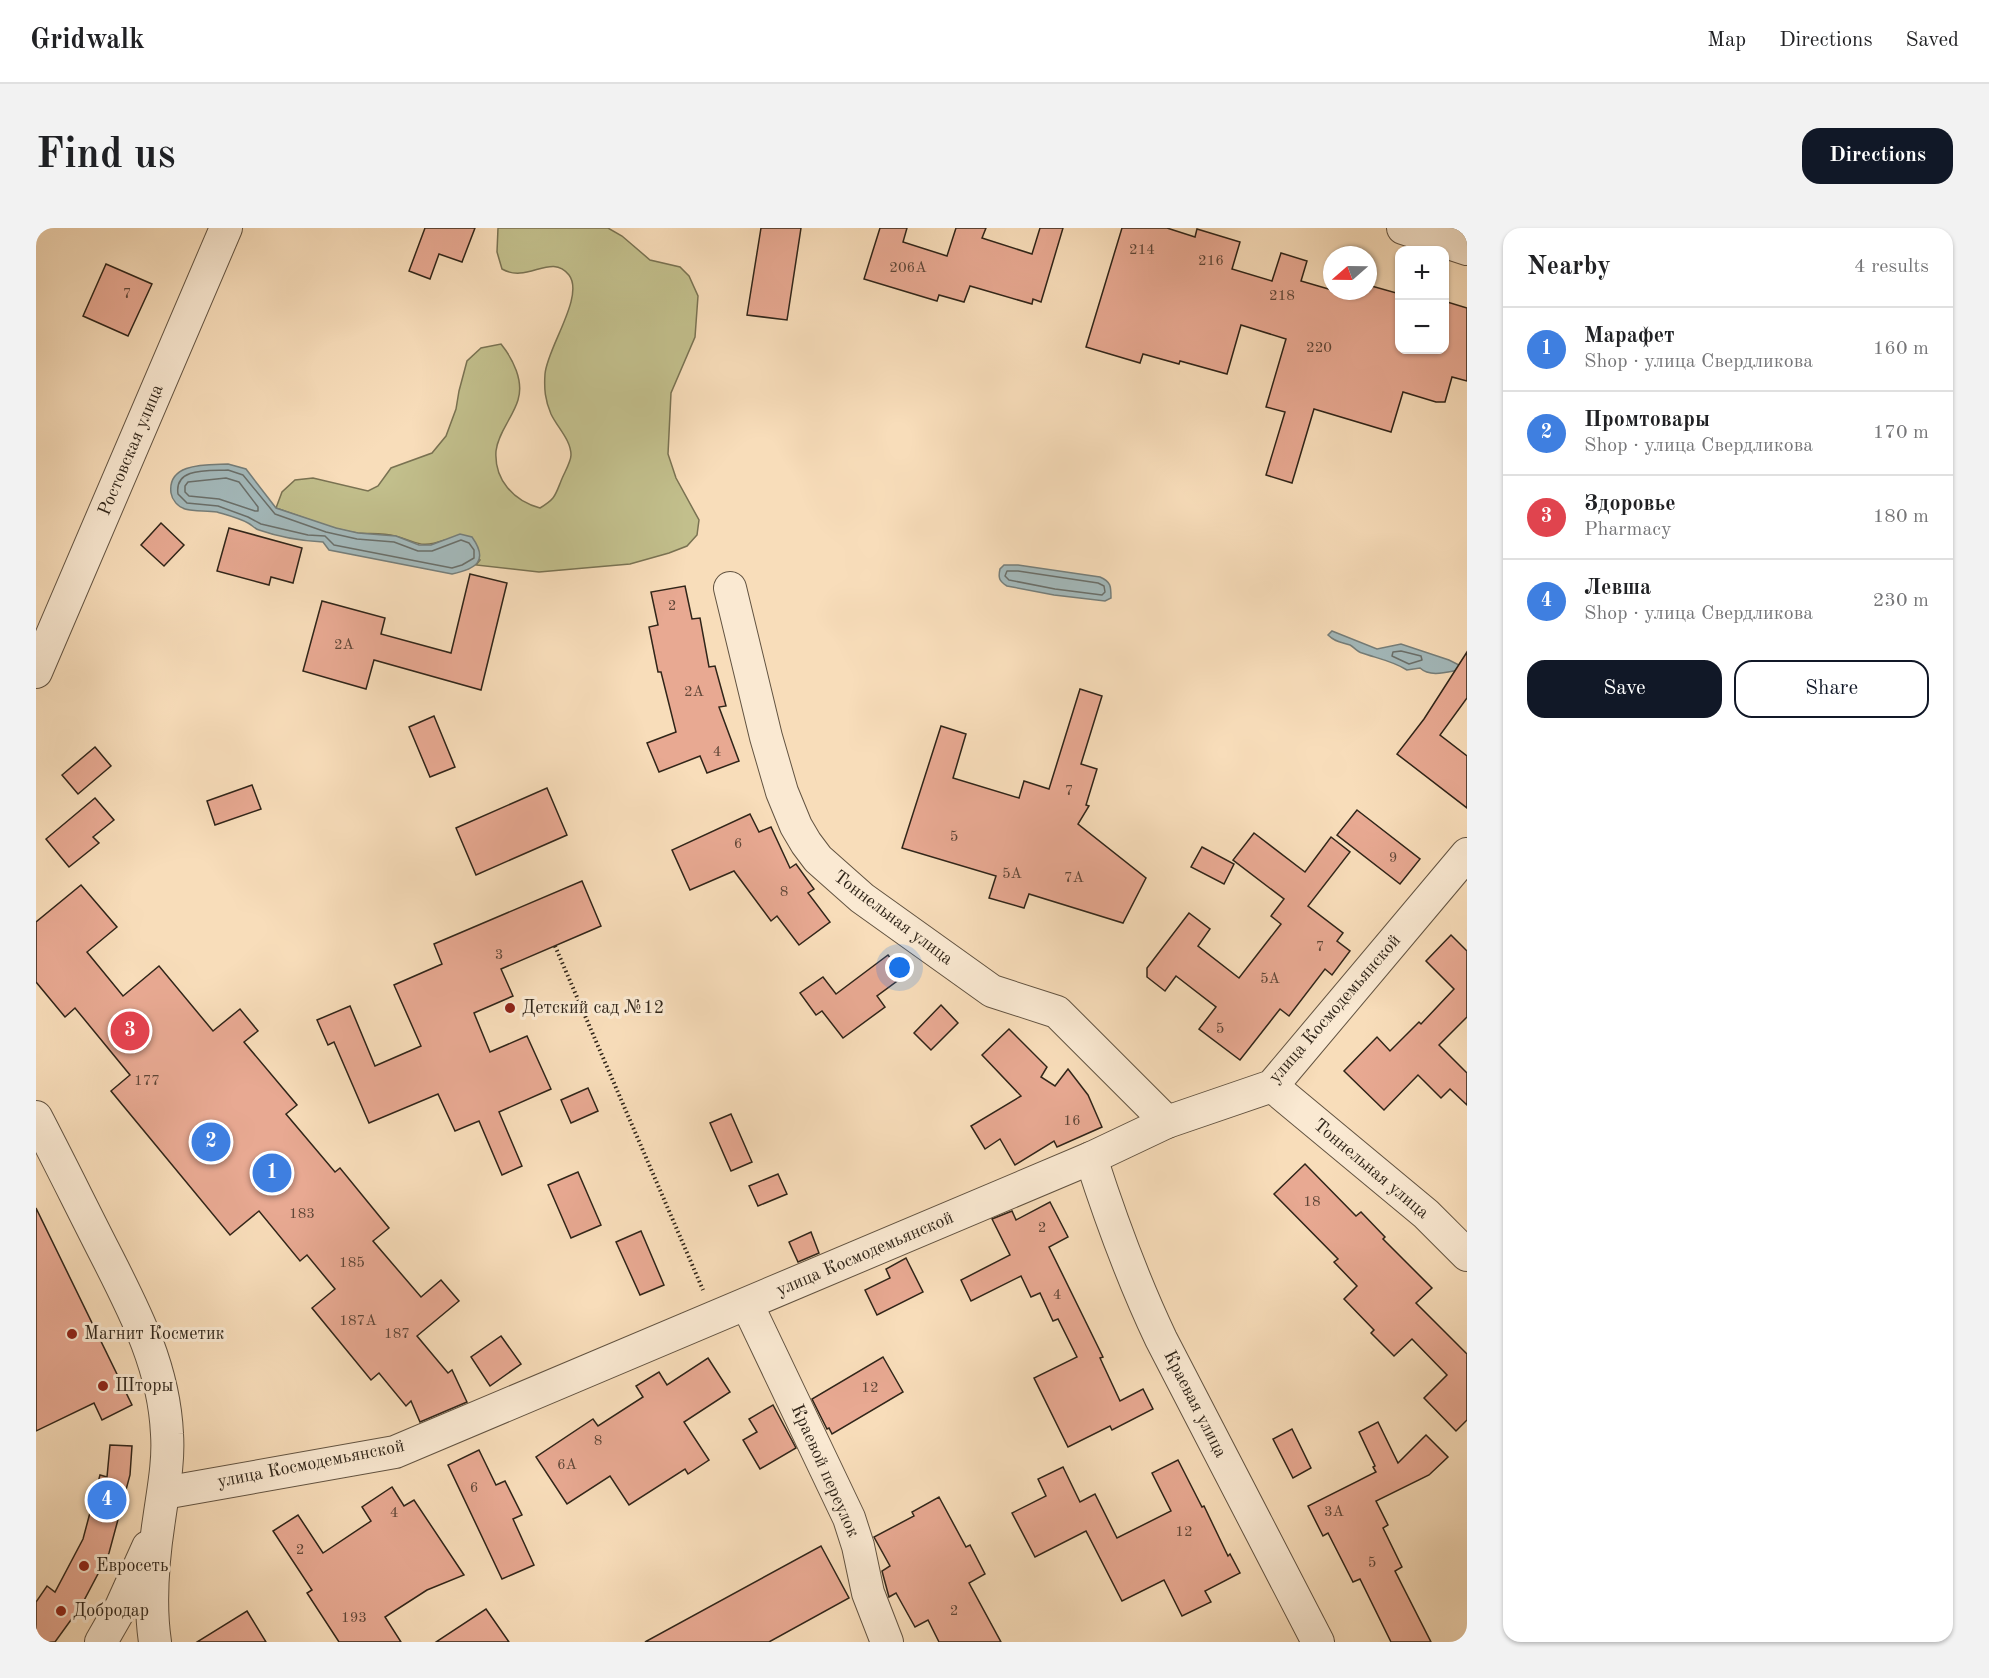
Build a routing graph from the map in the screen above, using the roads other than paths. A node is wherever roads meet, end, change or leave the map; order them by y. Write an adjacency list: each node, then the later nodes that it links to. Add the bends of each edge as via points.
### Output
1 (226, 228): 5 (street, Ростовская улица)
2 (1403, 228): 3 (street)
3 (1467, 249)
4 (730, 588): 9 (street, Тоннельная улица, via 782,792 796,826 818,859 861,898 992,991 1057,1012)
5 (36, 672)
6 (1467, 854): 7 (street, улица Космодемьянской)
7 (1272, 1086): 9 (street, улица Космодемьянской); 11 (street, Тоннельная улица, via 1426,1214)
8 (36, 1117): 13 (street, via 152,1352 166,1408)
9 (1167, 1122): 10 (street, улица Космодемьянской)
10 (1091, 1158): 12 (street, улица Космодемьянской); 17 (street, Краевая улица, via 1118,1238 1161,1339)
11 (1467, 1255)
12 (747, 1304): 13 (street, улица Космодемьянской, via 395,1452); 16 (street, Краевой переулок, via 849,1518 868,1593)
13 (161, 1507): 14 (street, via 138,1571); 15 (street, via 153,1599)
14 (101, 1642)
15 (155, 1642)
16 (887, 1642)
17 (1318, 1642)

